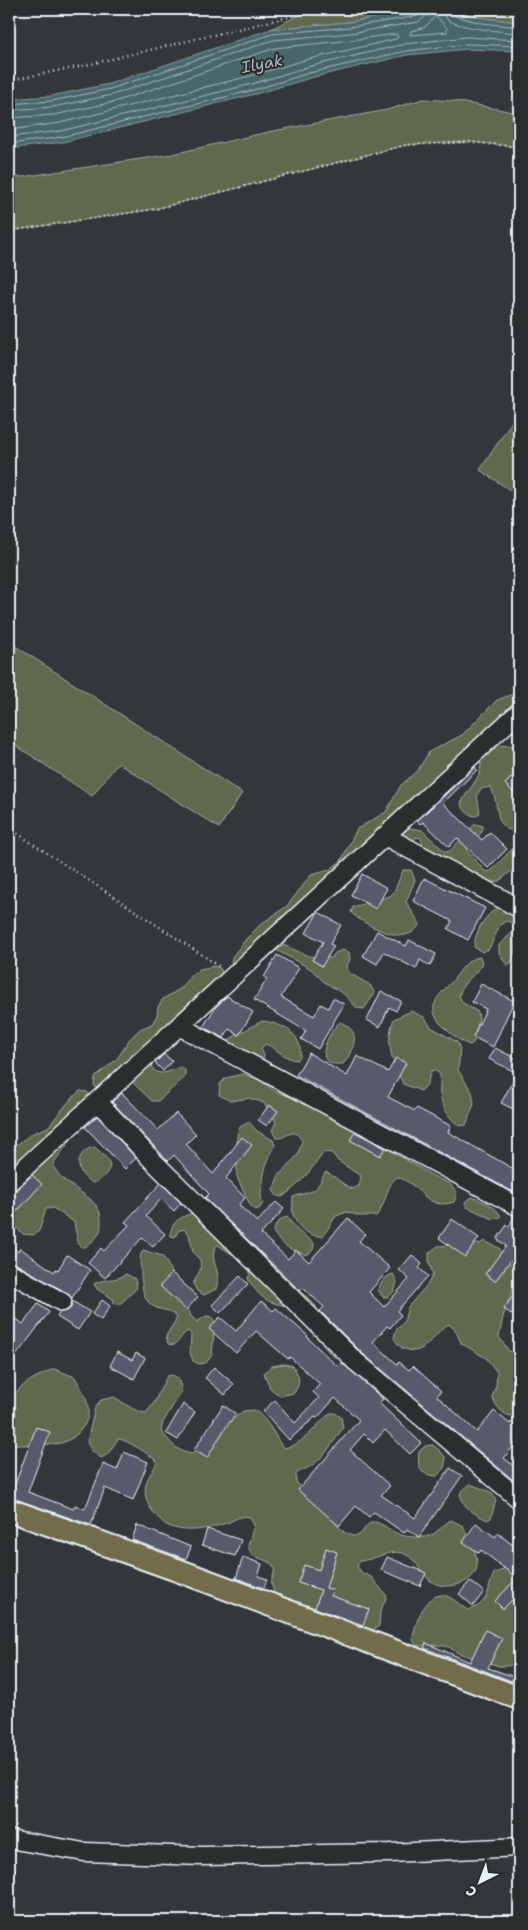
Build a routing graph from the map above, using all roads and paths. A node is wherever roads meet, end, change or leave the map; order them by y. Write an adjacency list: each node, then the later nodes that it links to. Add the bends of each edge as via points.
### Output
1 (322, 9): 2 (path)
2 (9, 80)
3 (519, 147): 4 (path, via 470,142 406,145 155,209)
4 (9, 231)
5 (519, 712): 7 (street)
6 (9, 828): 9 (path)
7 (385, 836): 8 (street); 9 (street)
8 (519, 908)
9 (234, 975): 10 (street)
10 (179, 1026): 11 (street); 13 (street)
11 (97, 1101): 12 (street); 16 (street, via 152,1160 355,1361)
12 (9, 1182)
13 (519, 1207)
14 (9, 1272): 15 (street)
15 (62, 1302)
16 (519, 1499)
17 (9, 1510): 18 (main road)
18 (519, 1698)
19 (9, 1839): 20 (street, via 84,1852 202,1856)
20 (519, 1847)

